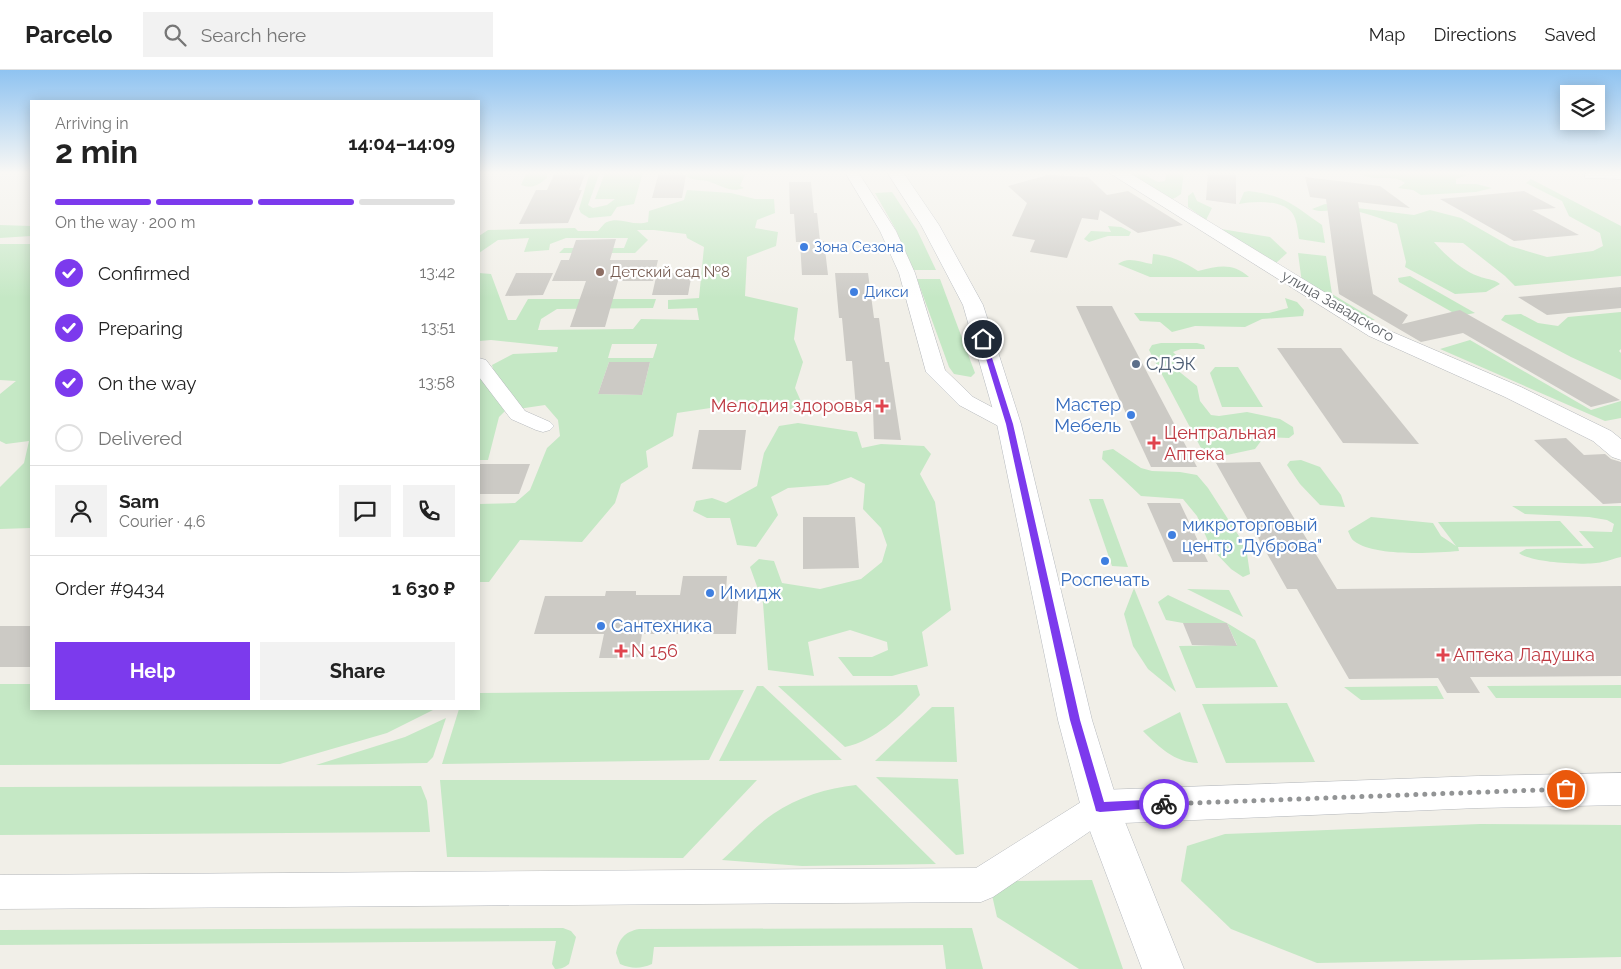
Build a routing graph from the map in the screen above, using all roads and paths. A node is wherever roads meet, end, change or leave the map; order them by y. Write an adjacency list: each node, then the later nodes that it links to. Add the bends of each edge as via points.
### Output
1 (877, 214): 5 (street, via 907,273 936,372 966,401)
2 (923, 214): 5 (main road, via 972,305)
3 (1184, 214): 7 (main road, улица Завадского, via 1376,332)
4 (480, 365): 6 (street, via 518,415)
5 (1009, 424): 10 (main road, via 1075,720)
6 (544, 426)
7 (1611, 434): 8 (main road, улица Завадского)
8 (1621, 452)
9 (1621, 789): 10 (main road)
10 (1100, 807): 11 (street, via 981,885); 12 (main road)
11 (0, 892)
12 (1163, 969)

